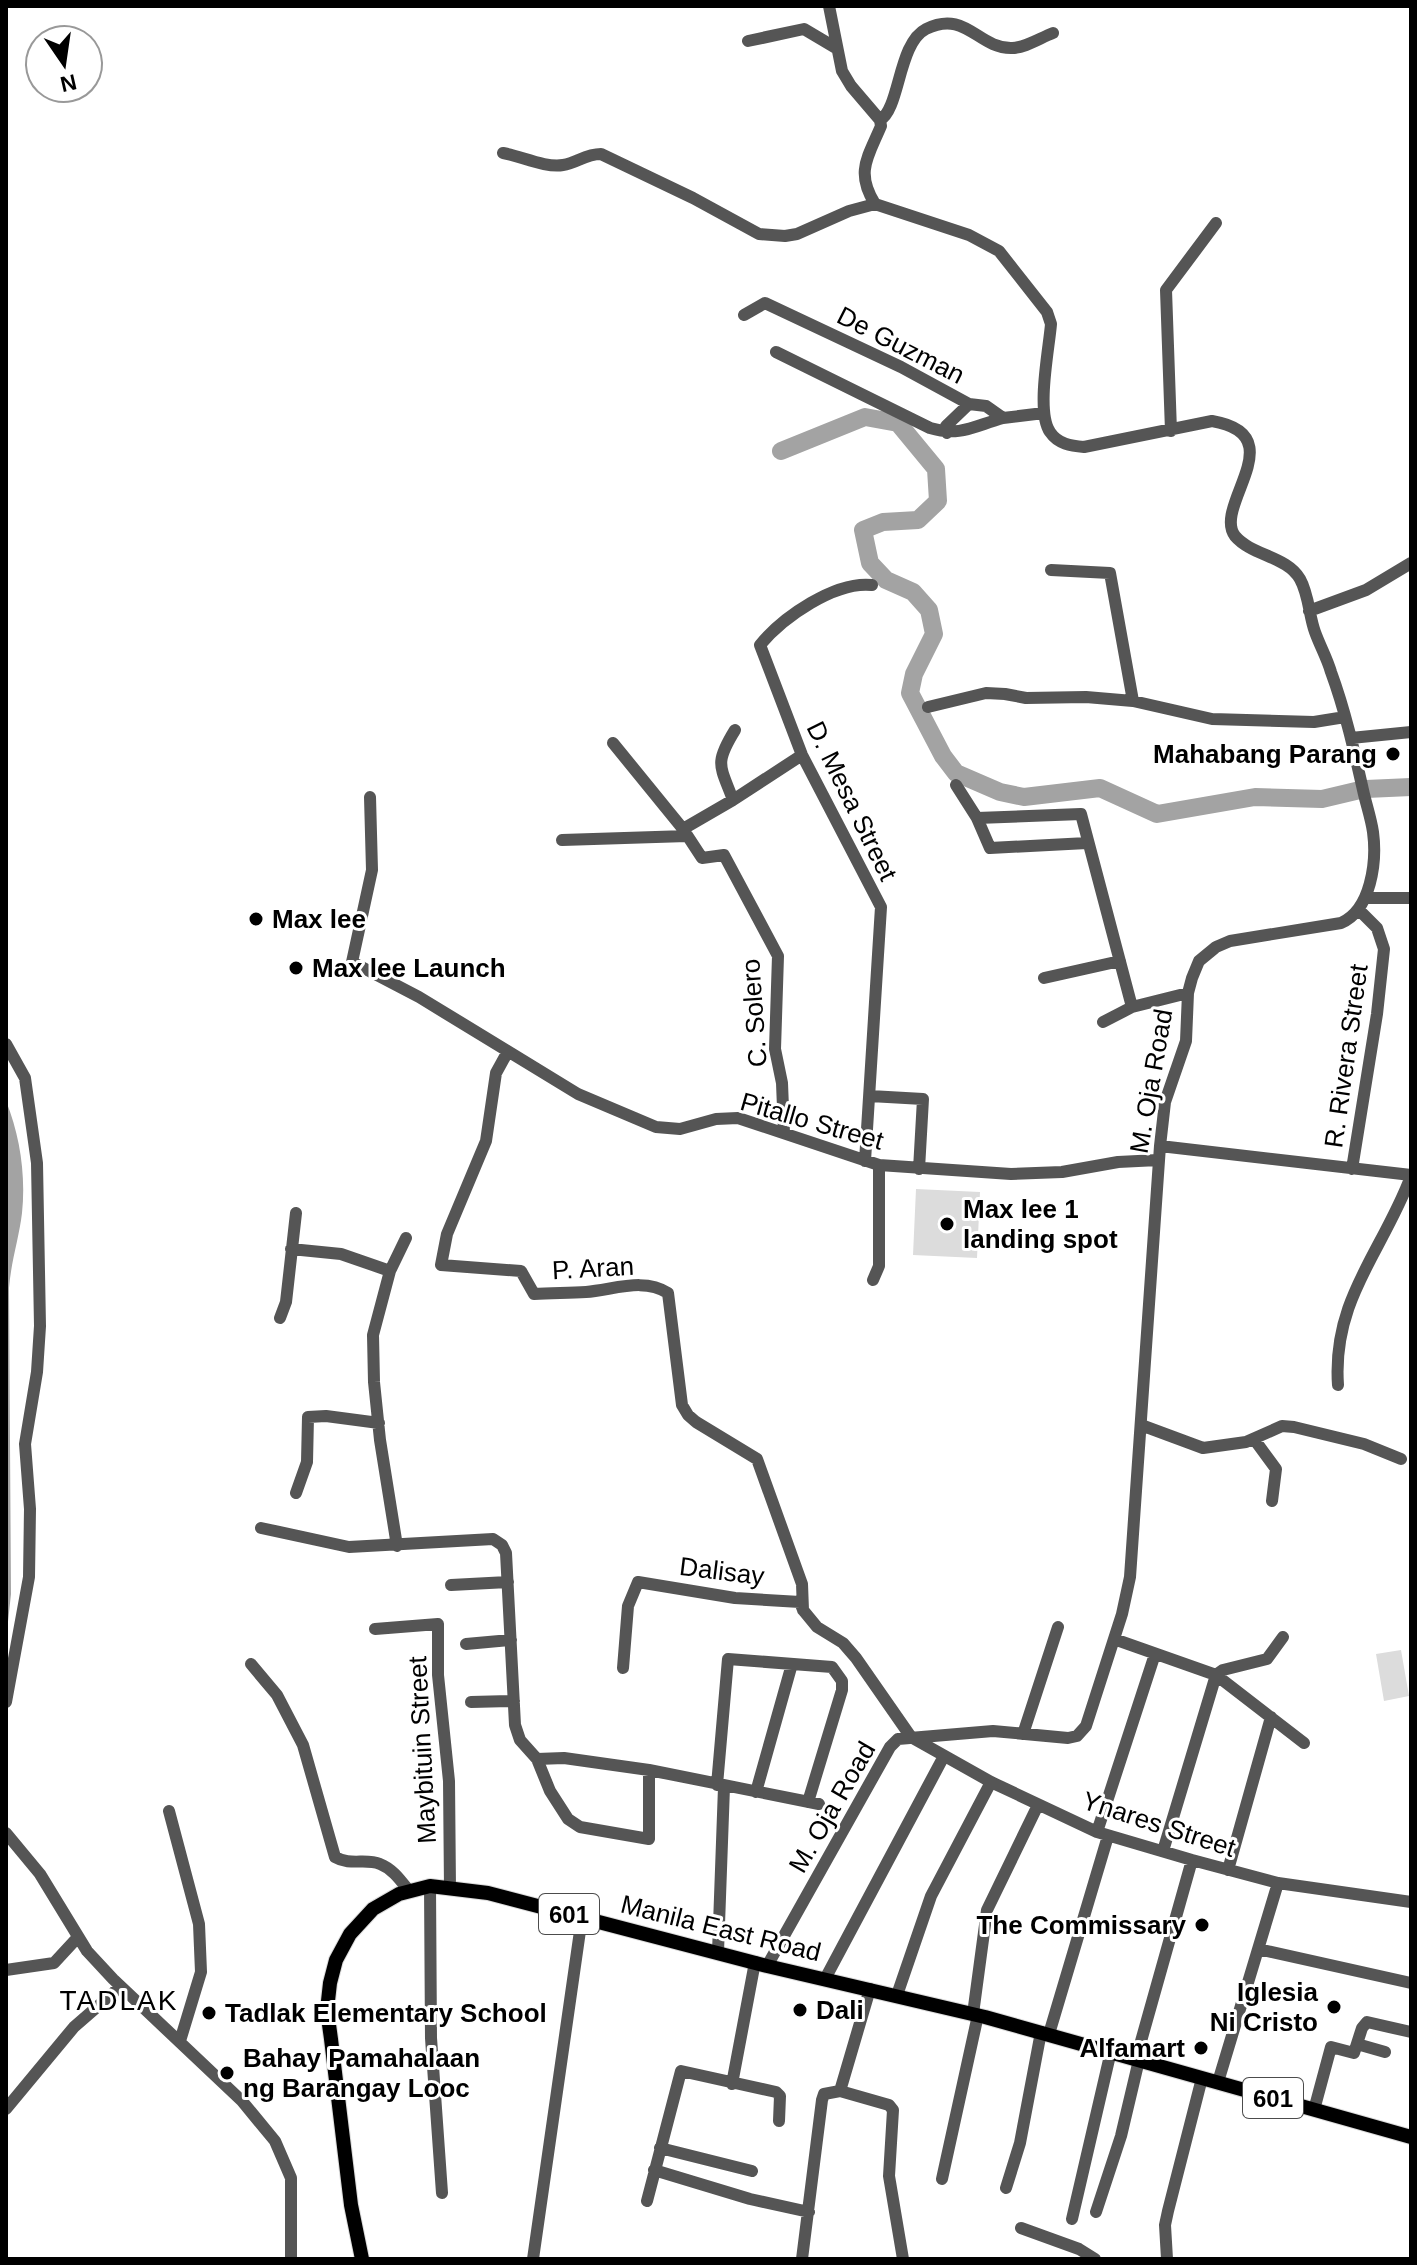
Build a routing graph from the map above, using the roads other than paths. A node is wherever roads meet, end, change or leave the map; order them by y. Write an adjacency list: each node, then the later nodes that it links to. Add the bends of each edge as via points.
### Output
1 (829, 6): 4 (street)
2 (1053, 33): 5 (street, via 1015,48 990,42 961,25 926,29 916,36 888,113)
3 (748, 41): 4 (street, via 804,29)
4 (836, 48): 5 (street, via 842,71)
5 (880, 120): 7 (street, via 863,177)
6 (503, 153): 7 (street, via 550,165 601,154 759,234 797,234)
7 (875, 204): 12 (street, via 985,243 1021,277 1051,324)
8 (1216, 223): 14 (street, via 1166,290)
9 (744, 315): 11 (street, De Guzman, via 765,303)
10 (776, 352): 15 (street)
11 (969, 404): 13 (street, De Guzman, via 986,406); 15 (street, via 946,426)
12 (1044, 413): 13 (street, De Guzman); 14 (street, via 1051,433 1067,445 1104,445)
13 (1003, 418): 15 (street)
14 (1171, 431): 19 (street, via 1212,421 1238,431 1249,443 1250,458 1232,515 1234,534 1295,571)
15 (947, 433)
16 (1411, 563): 19 (street, via 1366,590)
17 (1051, 570): 20 (street, via 1110,573)
18 (872, 585): 27 (street, D. Mesa Street, via 859,584 817,599 760,645)
19 (1309, 611): 22 (street)
20 (1133, 701): 21 (street, via 986,693); 22 (street, via 1212,719 1314,722)
21 (928, 707)
22 (1345, 717): 25 (street)
23 (735, 730): 30 (street, via 720,763)
24 (1411, 732): 25 (street)
25 (1351, 738): 36 (street, via 1373,833)
26 (613, 743): 32 (street)
27 (802, 755): 30 (street); 44 (street, D. Mesa Street, via 881,907)
28 (956, 785): 31 (street)
29 (370, 797): 43 (street, Pitallo Street, via 372,870 352,962)
30 (733, 800): 32 (street)
31 (977, 818): 34 (street, via 990,848); 34 (street, via 1081,814)
32 (685, 833): 33 (street); 45 (street, C. Solero, via 702,858 724,855 778,956 775,1049)
33 (562, 840)
34 (1087, 843): 37 (street)
35 (1411, 898): 36 (street)
36 (1362, 904): 39 (street, M. Oja Road, via 1353,918 1341,923 1245,937 1216,947 1199,961); 50 (street, R. Rivera Street, via 1384,949)
37 (1120, 961): 38 (street); 40 (street)
38 (1044, 978)
39 (1188, 993): 40 (street); 46 (street, M. Oja Road, via 1186,1041 1165,1102)
40 (1132, 1007): 41 (street)
41 (1103, 1022)
42 (6, 1044): 82 (street, via 25,1078 37,1163 40,1326 25,1444 29,1577)
43 (507, 1053): 45 (street, Pitallo Street, via 578,1094 656,1127 680,1129 738,1118); 69 (street, P. Aran, via 496,1073 486,1141 447,1234 441,1265 521,1271 534,1294 632,1284 668,1293 682,1405 696,1422 757,1459 802,1584)
44 (870, 1096): 47 (street, D. Mesa Street); 49 (street, via 923,1099)
45 (784, 1133): 47 (street, Pitallo Street)
46 (1159, 1153): 49 (street, Pitallo Street, via 1062,1172); 50 (street, Pitallo Street); 60 (street, M. Oja Road)
47 (865, 1161): 48 (street, Pitallo Street)
48 (879, 1165): 49 (street, Pitallo Street); 56 (street, via 879,1266)
49 (919, 1169)
50 (1352, 1169): 51 (street, Pitallo Street)
51 (1411, 1176): 58 (street, via 1350,1300 1336,1359)
52 (296, 1213): 54 (street)
53 (406, 1238): 55 (street)
54 (291, 1249): 55 (street, via 341,1254); 57 (street)
55 (390, 1271): 59 (street, via 373,1335)
56 (873, 1280)
57 (280, 1318)
58 (1338, 1385)
59 (379, 1423): 63 (street, via 308,1417 307,1462); 66 (street)
60 (1141, 1425): 61 (street, via 1203,1448); 73 (street, M. Oja Road, via 1130,1577)
61 (1254, 1439): 62 (street, via 1274,1428 1294,1427); 64 (street, via 1276,1469)
62 (1401, 1459)
63 (296, 1493)
64 (1272, 1501)
65 (261, 1528): 66 (street, via 349,1547)
66 (397, 1546): 67 (street, via 493,1539 506,1553)
67 (508, 1582): 68 (street); 74 (street)
68 (451, 1585)
69 (802, 1606): 79 (street, Dalisay, via 638,1582 628,1606); 86 (street, via 817,1627 856,1658)
70 (1058, 1627): 85 (street)
71 (375, 1629): 103 (street, Maybituin Street, via 438,1624)
72 (1283, 1637): 80 (street, via 1267,1659)
73 (1114, 1639): 76 (street); 85 (street, M. Oja Road, via 1089,1720 1077,1736)
74 (511, 1640): 75 (street); 81 (street)
75 (466, 1644)
76 (1155, 1654): 80 (street); 97 (street)
77 (251, 1664): 104 (street, via 277,1695 303,1745 335,1857 344,1863 379,1863)
78 (792, 1664): 92 (street, via 728,1659); 93 (street); 93 (street, via 832,1667 842,1681 814,1803)
79 (623, 1668)
80 (1216, 1675): 84 (street); 98 (street)
81 (514, 1701): 83 (street); 89 (street, via 520,1740)
82 (6, 1702)
83 (471, 1702)
84 (1271, 1717): 87 (street); 100 (street)
85 (1023, 1734): 86 (street, M. Oja Road)
86 (911, 1737): 88 (street, Ynares Street); 110 (street, M. Oja Road, via 890,1747)
87 (1304, 1743)
88 (944, 1756): 91 (street, Ynares Street); 112 (street)
89 (537, 1759): 90 (street); 90 (street, via 568,1819 580,1827 649,1839)
90 (649, 1770): 92 (street)
91 (991, 1782): 94 (street, Ynares Street); 116 (street, via 931,1896)
92 (720, 1786): 93 (street); 109 (street)
93 (756, 1792)
94 (1038, 1805): 97 (street, Ynares Street); 117 (street, via 987,1910)
95 (169, 1811): 120 (street, via 199,1924 201,1972)
96 (6, 1833): 107 (street, via 40,1874)
97 (1102, 1834): 98 (street, Ynares Street); 119 (street)
98 (1163, 1851): 99 (street, Ynares Street)
99 (1192, 1860): 100 (street, Ynares Street); 124 (street)
100 (1228, 1870): 101 (street, Ynares Street)
101 (1278, 1883): 105 (street, Ynares Street); 108 (street)
102 (430, 1886): 103 (main road, Manila East Road / 601); 104 (main road, Manila East Road / 601); 138 (street, via 431,2038)
103 (450, 1889): 106 (main road, Manila East Road / 601)
104 (409, 1891): 145 (main road, Manila East Road / 601, via 373,1909 350,1934 330,1983 327,2010)
105 (1411, 1902)
106 (582, 1917): 109 (main road, Manila East Road / 601); 146 (street)
107 (78, 1937): 111 (street, via 54,1963); 114 (street)
108 (1258, 1949): 113 (street); 126 (street)
109 (718, 1952): 110 (main road, Manila East Road / 601)
110 (761, 1964): 112 (main road, Manila East Road / 601); 127 (street, M. Oja Road)
111 (6, 1970)
112 (825, 1979): 115 (main road, Manila East Road / 601)
113 (1411, 1983)
114 (120, 1987): 120 (street); 129 (street, via 74,2027)
115 (870, 1989): 116 (main road, Manila East Road / 601); 128 (street)
116 (897, 1995): 117 (main road, Manila East Road / 601)
117 (976, 2014): 119 (main road, Manila East Road / 601); 136 (street)
118 (1411, 2032): 121 (street, via 1367,2022)
119 (1045, 2033): 122 (main road, Manila East Road / 601); 137 (street)
120 (180, 2041): 144 (street, via 242,2101 283,2156 291,2178)
121 (1356, 2048): 123 (street); 130 (street, via 1331,2047)
122 (1111, 2051): 124 (main road, Manila East Road / 601); 142 (street)
123 (1385, 2052)
124 (1137, 2059): 125 (main road, Manila East Road / 601); 141 (street, via 1121,2136)
125 (1202, 2078): 126 (main road, Manila East Road / 601); 150 (street, via 1165,2225)
126 (1218, 2082): 130 (main road, Manila East Road / 601)
127 (732, 2084): 131 (street, via 776,2092); 133 (street, via 681,2071)
128 (840, 2091): 140 (street, via 824,2094 822,2100); 148 (street, via 893,2110 889,2176)
129 (6, 2109)
130 (1314, 2110): 132 (main road, Manila East Road / 601)
131 (779, 2121)
132 (1411, 2137)
133 (660, 2148): 134 (street); 135 (street)
134 (654, 2170): 139 (street); 140 (street)
135 (752, 2171)
136 (942, 2179)
137 (1006, 2188)
138 (442, 2193)
139 (647, 2201)
140 (809, 2212): 147 (street)
141 (1096, 2212)
142 (1072, 2219)
143 (1021, 2228): 149 (street)
144 (291, 2259)
145 (362, 2259)
146 (533, 2259)
147 (802, 2259)
148 (903, 2259)
149 (1095, 2259)
150 (1167, 2259)

